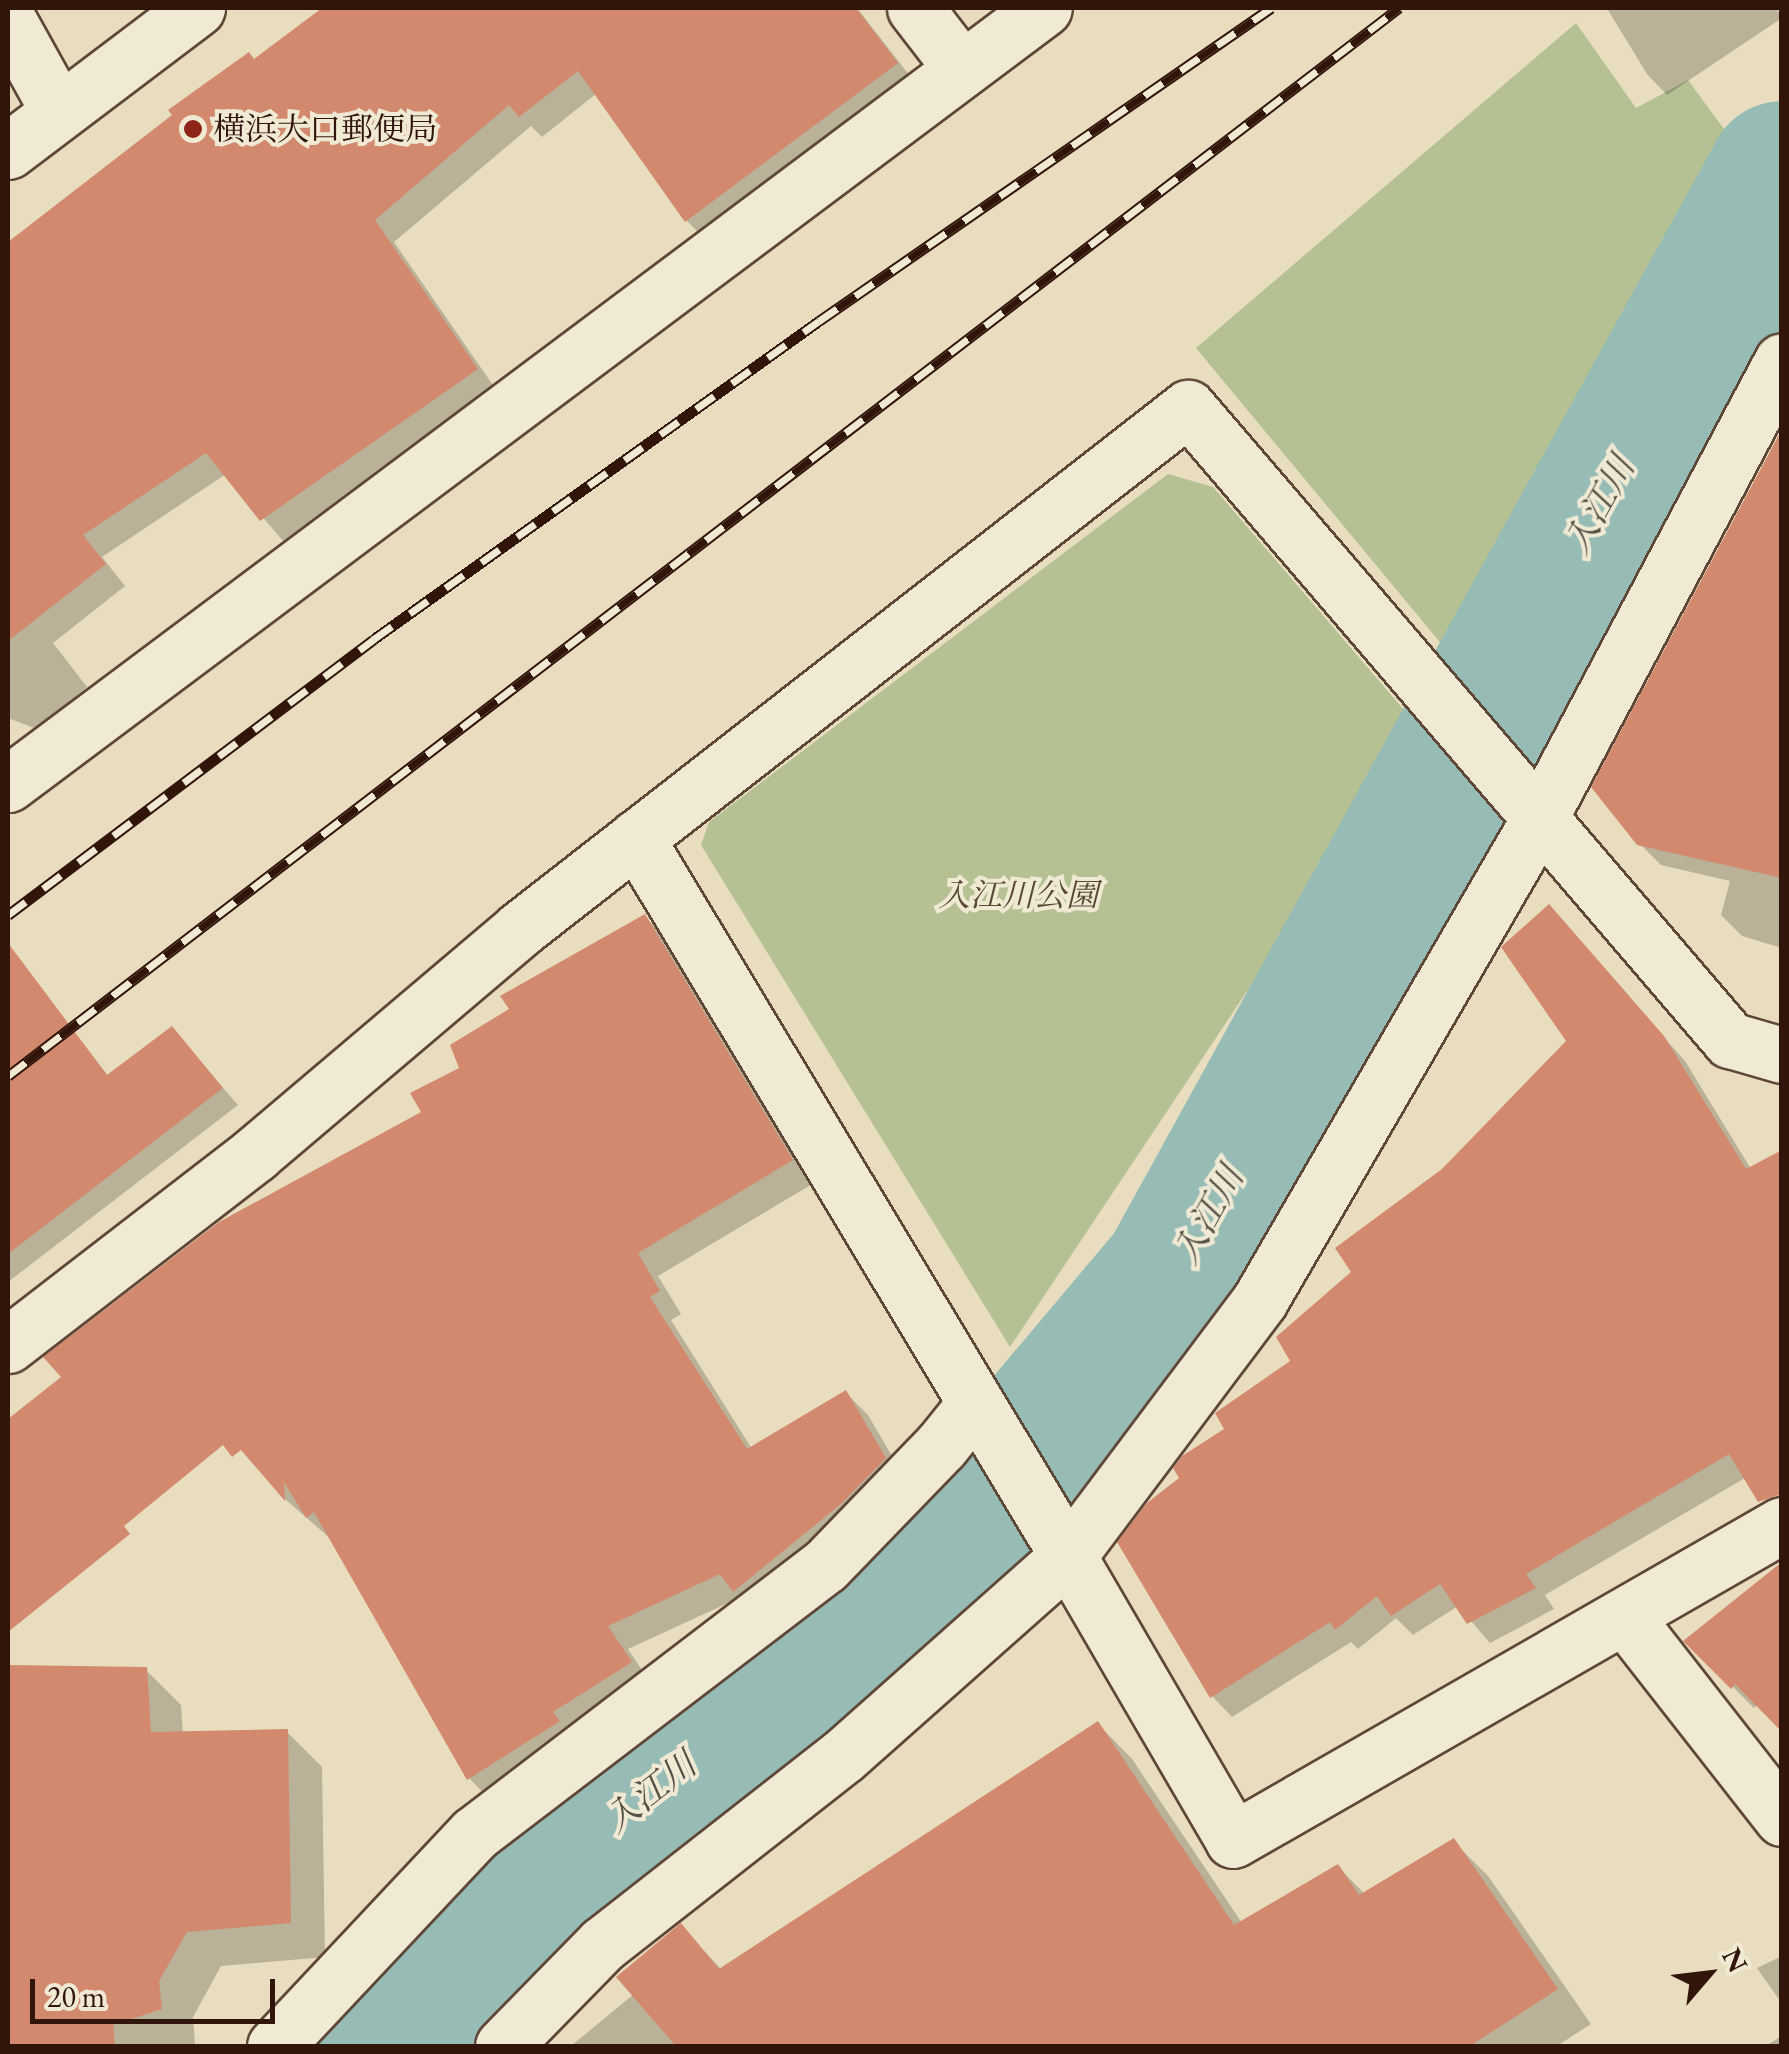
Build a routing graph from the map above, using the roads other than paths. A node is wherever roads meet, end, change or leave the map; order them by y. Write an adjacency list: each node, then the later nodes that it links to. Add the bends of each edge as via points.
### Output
1 (197, 8): 6 (street)
2 (916, 8): 5 (street)
3 (1044, 8): 5 (street)
4 (8, 20): 6 (street)
5 (962, 69): 9 (street)
6 (59, 112): 7 (street)
7 (8, 151)
8 (1782, 360): 10 (street)
9 (8, 784)
10 (1534, 814): 11 (street, via 1188,408); 12 (street, via 1730,1040); 16 (street, via 1260,1300)
11 (636, 838): 13 (street, via 255,1154); 14 (street)
12 (1782, 1054)
13 (8, 1345)
14 (974, 1405): 16 (street); 19 (street, via 825,1566 474,1834)
15 (1782, 1525): 17 (street)
16 (1058, 1539): 17 (street, via 1234,1840); 20 (street, via 843,1756 603,1944)
17 (1625, 1617): 18 (street)
18 (1782, 1818)
19 (275, 2046)
20 (504, 2046)

